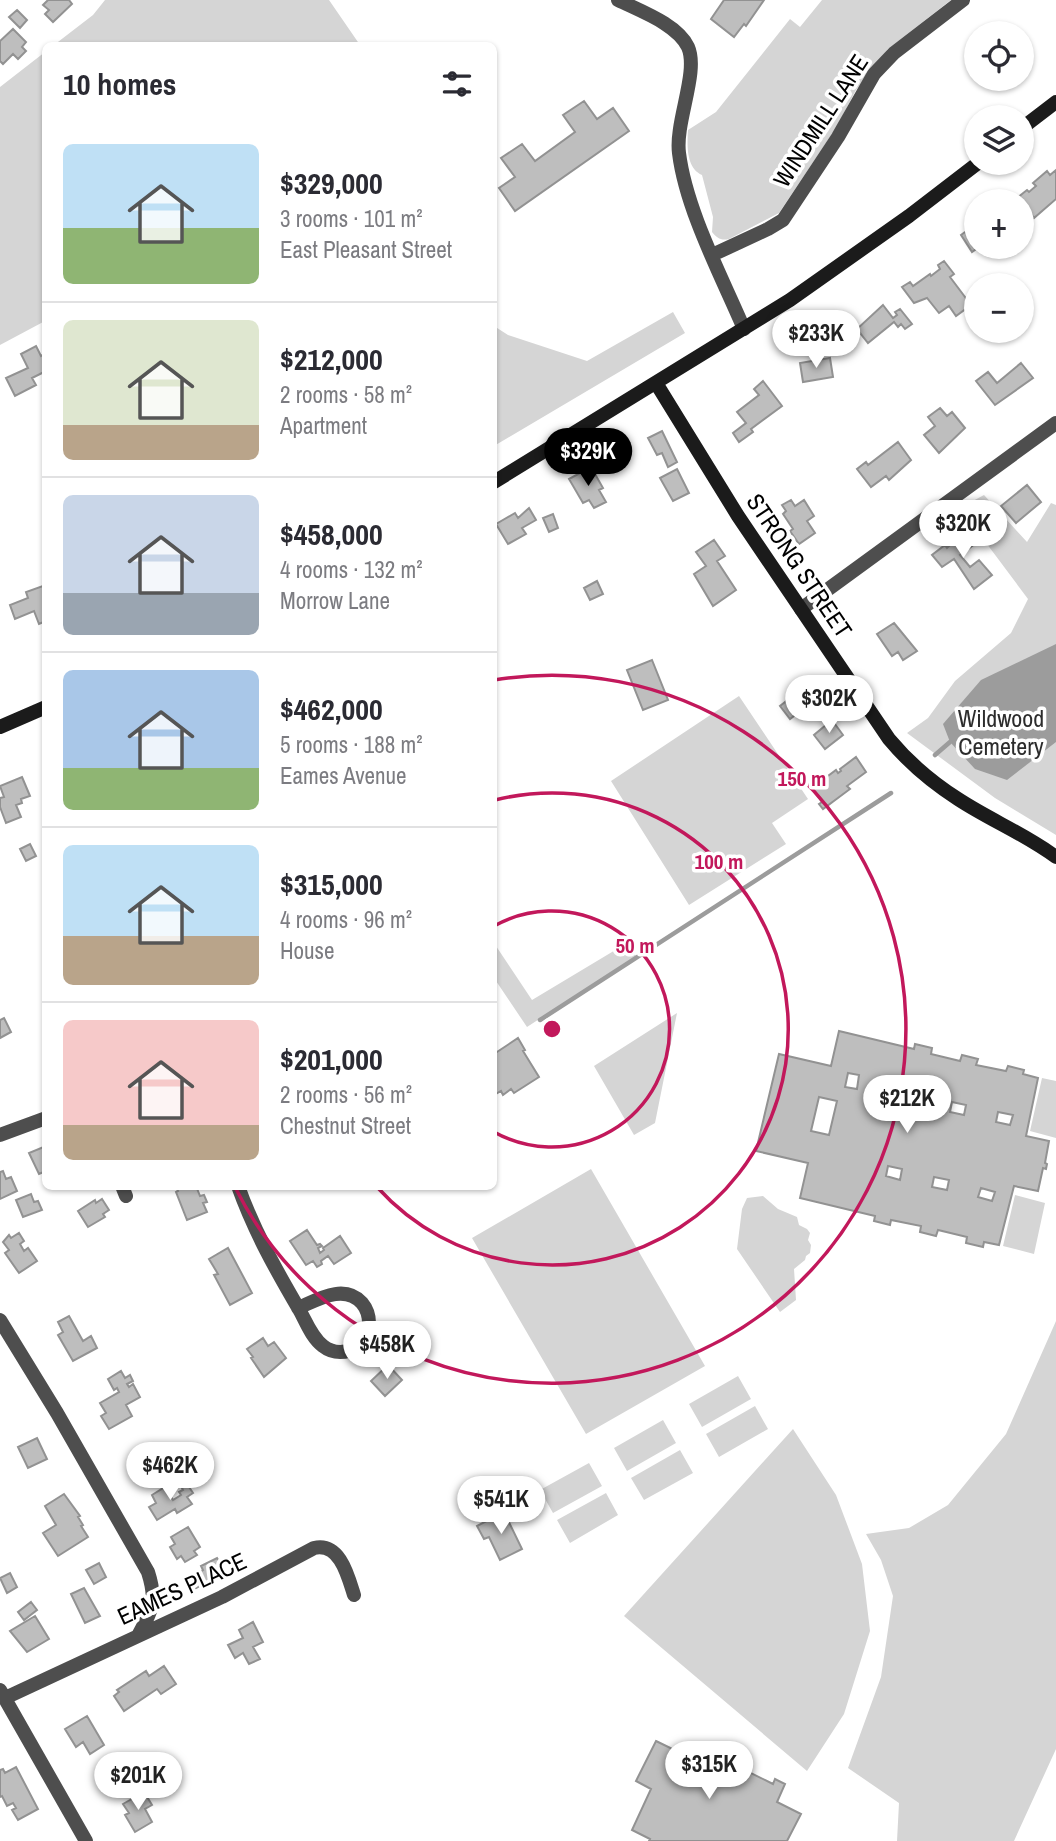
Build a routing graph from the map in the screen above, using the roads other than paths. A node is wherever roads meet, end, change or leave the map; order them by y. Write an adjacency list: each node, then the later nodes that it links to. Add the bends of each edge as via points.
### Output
1 (618, 0): 6 (street, via 677,33 689,50 678,150)
2 (962, 0): 6 (street, WINDMILL LANE, via 894,52 874,74 783,220)
3 (1056, 102): 4 (main road)
4 (1034, 119)
5 (964, 173): 7 (main road, via 830,273)
6 (712, 255): 7 (street)
7 (744, 329): 8 (main road)
8 (656, 383): 10 (main road); 11 (main road, STRONG STREET, via 730,505)
9 (1056, 423): 11 (street)
10 (497, 480)
11 (801, 609): 14 (main road, STRONG STREET, via 876,722 911,763 957,798)
12 (42, 709): 13 (main road)
13 (0, 727)
14 (1056, 857)
15 (42, 1119): 16 (street)
16 (0, 1135)
17 (240, 1190): 18 (street, via 259,1239)
18 (298, 1308): 18 (street, via 334,1294 351,1295 367,1310 367,1333 351,1350 329,1349 315,1338)
19 (0, 1320): 21 (street, via 148,1572 154,1602)
20 (354, 1595): 21 (street, EAMES PLACE, via 340,1559 322,1546)
21 (139, 1634): 22 (street, EAMES PLACE)
22 (2, 1694): 23 (street)
23 (86, 1841)

